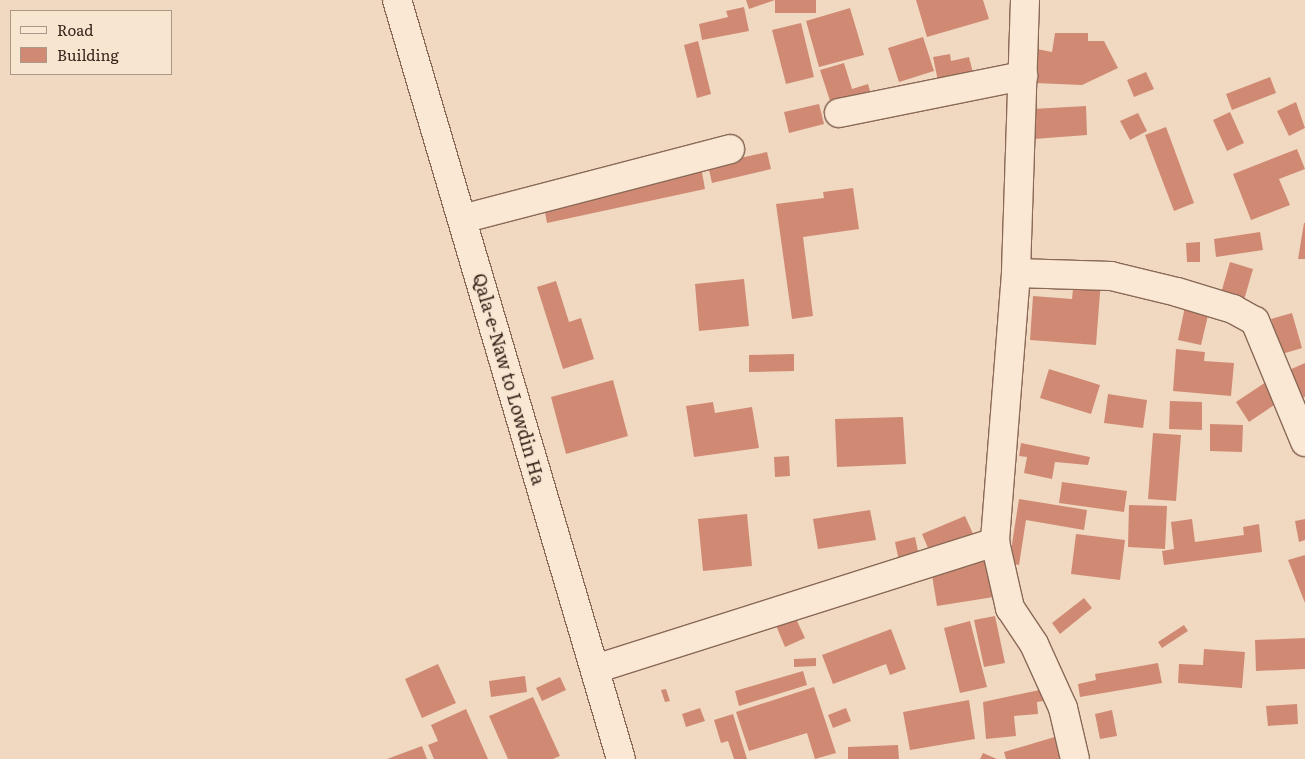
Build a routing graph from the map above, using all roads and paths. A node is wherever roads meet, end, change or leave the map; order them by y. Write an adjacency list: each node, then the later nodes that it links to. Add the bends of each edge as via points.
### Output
1 (397, 0): 6 (street, Qala-e-Naw to Lowdin Ha)
2 (1025, 0): 3 (street)
3 (1023, 76): 4 (street); 7 (street)
4 (839, 113)
5 (730, 149): 6 (street)
6 (462, 219): 10 (street, Qala-e-Naw to Lowdin Ha)
7 (1016, 273): 8 (street, via 1111,276 1232,309 1255,321); 9 (street)
8 (1305, 442)
9 (995, 542): 10 (street); 12 (street, via 1010,608 1034,644 1063,708)
10 (595, 669): 11 (street, Qala-e-Naw to Lowdin Ha)
11 (621, 759)
12 (1075, 759)

